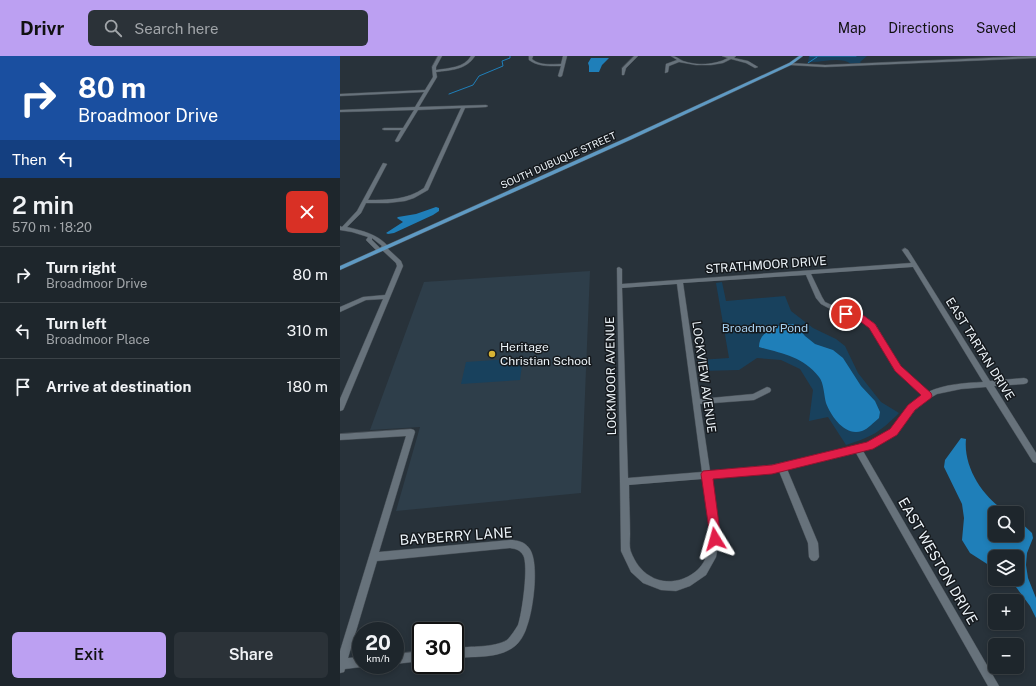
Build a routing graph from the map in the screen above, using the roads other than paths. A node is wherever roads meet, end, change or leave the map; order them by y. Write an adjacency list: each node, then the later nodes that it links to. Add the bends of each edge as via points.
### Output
1 (440, 56): 15 (street)
2 (473, 56): 15 (street, via 471,61 463,66)
3 (531, 56): 13 (street, via 532,61 538,64)
4 (565, 56): 13 (street)
5 (636, 56): 17 (street, via 624,68)
6 (673, 56): 11 (street)
7 (724, 56): 9 (street)
8 (801, 56): 12 (main road, SOUTH DUBUQUE STREET)
9 (732, 57): 11 (street, via 714,64); 14 (street)
10 (1036, 57): 12 (street, via 825,66)
11 (678, 61): 16 (street, via 667,65)
12 (790, 64): 31 (main road, SOUTH DUBUQUE STREET)
13 (562, 65): 18 (street)
14 (756, 67)
15 (434, 71): 19 (street, via 435,77)
16 (666, 72)
17 (623, 74)
18 (560, 76)
19 (426, 91): 20 (street); 23 (street)
20 (340, 95)
21 (486, 106): 22 (street)
22 (463, 107): 23 (street); 29 (street, via 426,189 406,199)
23 (416, 109): 24 (street); 25 (street)
24 (340, 112)
25 (404, 128): 26 (street); 27 (street)
26 (384, 129)
27 (397, 140)
28 (385, 164): 29 (street)
29 (365, 202): 30 (street, via 356,216)
30 (342, 228): 31 (street, via 358,231)
31 (383, 248): 34 (main road, SOUTH DUBUQUE STREET); 39 (street, via 400,264)
32 (905, 250): 33 (street, EAST TARTAN DRIVE)
33 (914, 265): 36 (street, STRATHMOOR DRIVE); 42 (street, EAST TARTAN DRIVE)
34 (340, 268)
35 (619, 269): 38 (street, LOCKMOOR AVENUE)
36 (808, 273): 37 (street, STRATHMOOR DRIVE); 44 (street, via 819,298 838,311 860,317 872,326 898,368)
37 (680, 282): 38 (street, STRATHMOOR DRIVE); 45 (street, LOCKVIEW AVENUE)
38 (620, 286): 52 (street, LOCKMOOR AVENUE)
39 (387, 297): 40 (street, via 365,298); 46 (street)
40 (340, 310)
41 (1024, 381): 42 (street)
42 (988, 383): 44 (street, via 951,387); 49 (street, EAST TARTAN DRIVE)
43 (767, 390): 45 (street, via 754,397)
44 (928, 396): 48 (street, via 912,408 893,432 877,442)
45 (696, 402): 51 (street, LOCKVIEW AVENUE)
46 (340, 408)
47 (340, 437): 53 (street, via 411,432)
48 (858, 449): 50 (street); 58 (street, EAST WESTON DRIVE)
49 (1036, 460)
50 (782, 467): 51 (street); 54 (street, via 813,543)
51 (707, 474): 52 (street); 52 (street, via 715,549 705,569 687,583 675,587 650,583 638,575 630,564 626,551)
52 (624, 482)
53 (374, 556): 55 (street, BAYBERRY LANE, via 510,544 527,550 530,567 524,622 520,633 515,640 502,647); 57 (street)
54 (814, 557)
55 (464, 652)
56 (352, 664): 57 (street)
57 (341, 666)
58 (994, 686)

